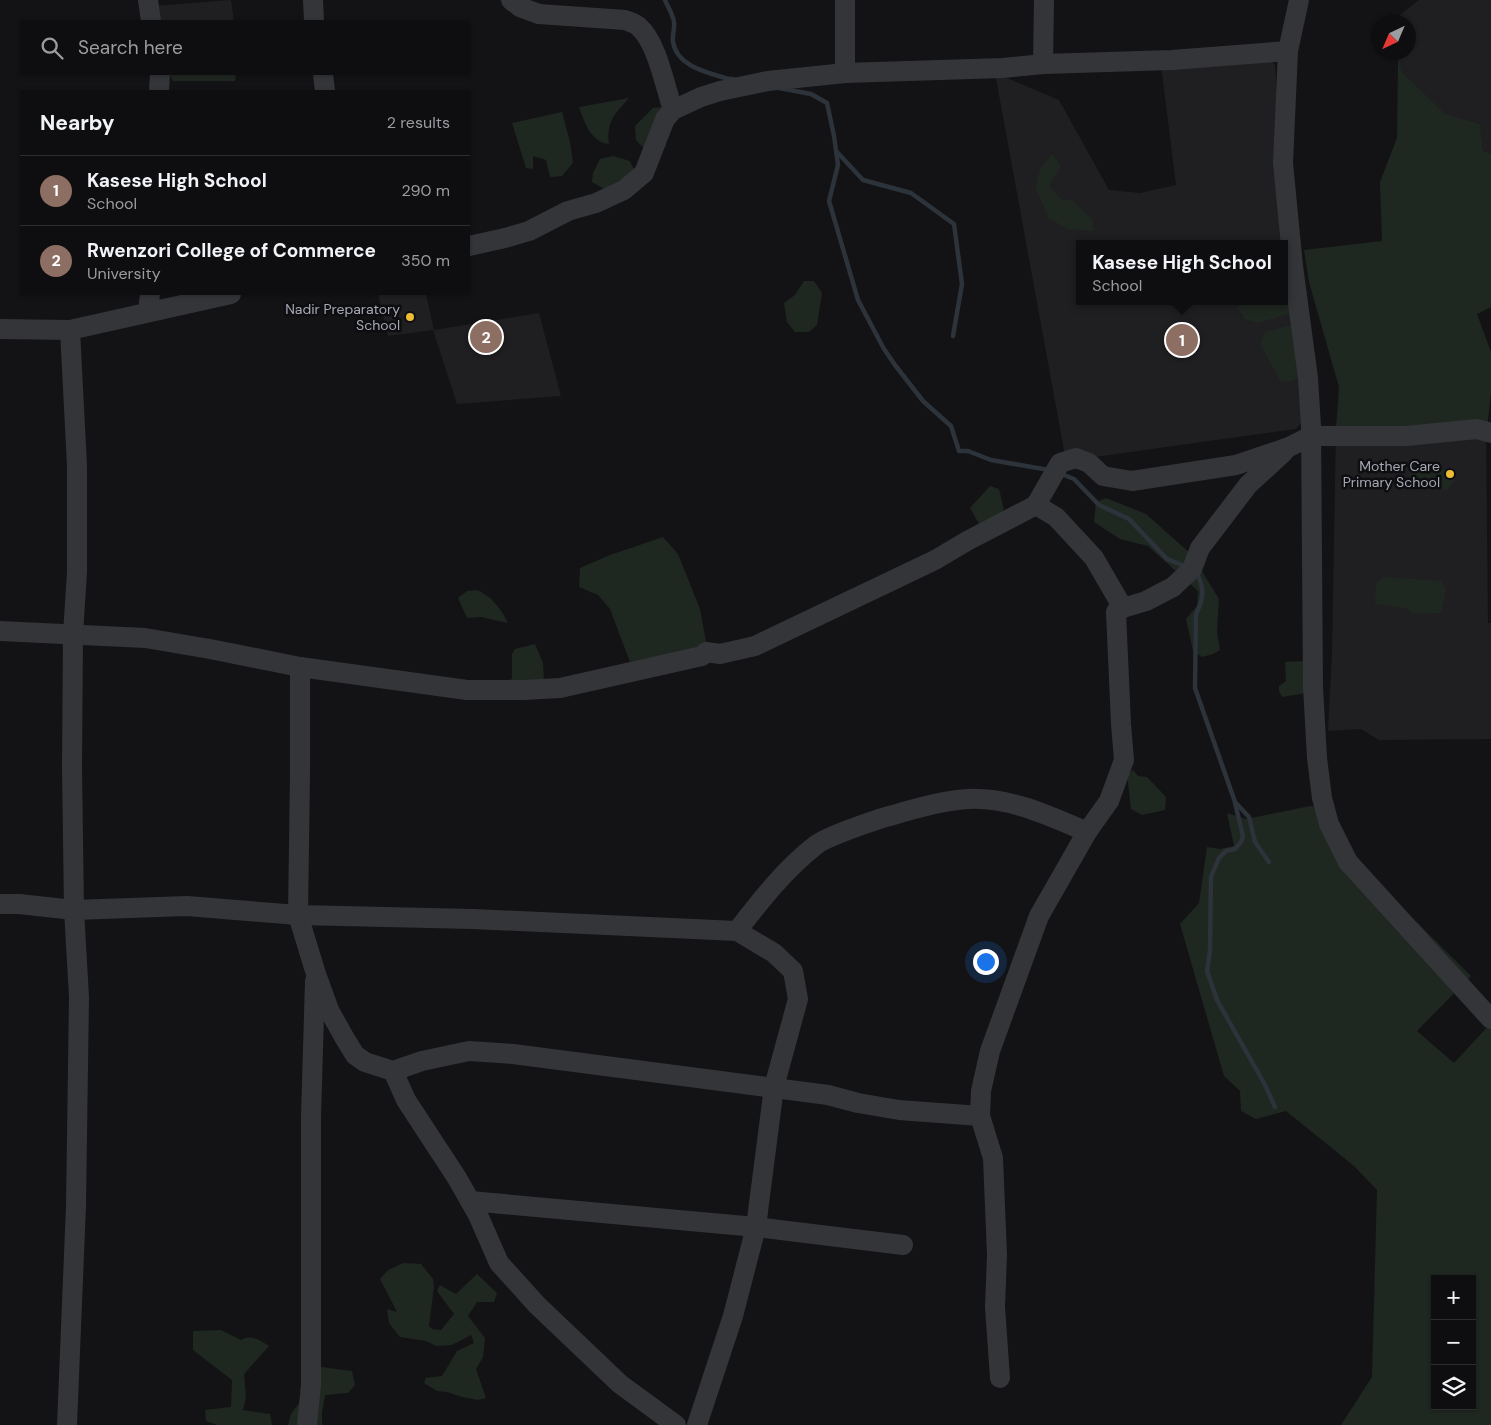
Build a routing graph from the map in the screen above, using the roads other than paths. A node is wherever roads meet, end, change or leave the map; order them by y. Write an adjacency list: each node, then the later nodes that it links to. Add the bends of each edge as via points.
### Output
1 (148, 0): 7 (street)
2 (313, 0): 8 (street)
3 (512, 0): 16 (street, via 520,8 539,14 625,20 641,28 660,66)
4 (845, 0): 11 (street)
5 (1044, 0): 10 (street)
6 (1299, 0): 9 (street)
7 (151, 20)
8 (314, 20)
9 (1288, 51): 10 (street, via 1172,60); 23 (street, via 1283,163 1308,378)
10 (1043, 64): 11 (street)
11 (845, 73): 16 (street, via 720,91)
12 (160, 75): 14 (street)
13 (323, 75): 15 (street)
14 (159, 90)
15 (325, 90)
16 (673, 110): 17 (street, via 665,120 644,173 624,190 596,204 568,211 529,231)
17 (470, 246)
18 (222, 295): 19 (street)
19 (149, 303): 21 (street)
20 (0, 329): 21 (street)
21 (70, 330): 28 (street, via 77,466 77,572)
22 (1491, 433): 23 (street, via 1477,429 1406,436)
23 (1311, 436): 24 (street); 36 (street, via 1313,687 1317,758 1329,824 1348,862)
24 (1289, 447): 25 (street, via 1236,465 1132,481 1103,476 1089,463 1076,458 1060,463); 26 (street, via 1248,485 1200,548 1192,569 1180,581 1146,601)
25 (1036, 505): 26 (street, via 1056,518 1094,558); 29 (street, via 935,560 754,646 720,654 706,652 702,656 560,688 524,690 467,690)
26 (1123, 608): 30 (street, via 1116,612 1124,760 1109,801)
27 (0, 631): 28 (street)
28 (73, 634): 29 (street, via 145,638); 32 (street)
29 (300, 667): 33 (street)
30 (1088, 832): 34 (street, via 1025,807 997,801 950,801 894,815 817,844 770,888); 39 (street, via 1039,916 990,1051 981,1092)
31 (0, 904): 32 (street)
32 (74, 910): 33 (street, via 187,906); 44 (street, via 79,997 78,1097)
33 (298, 915): 34 (street); 35 (street)
34 (737, 931): 38 (street, via 774,953 793,971 798,998)
35 (316, 974): 37 (street, via 329,1010 355,1055 365,1062); 45 (street, via 311,1117 311,1385)
36 (1491, 1020)
37 (393, 1071): 38 (street, via 469,1051); 40 (street, via 406,1100)
38 (774, 1087): 39 (street, via 898,1110); 41 (street)
39 (980, 1116): 43 (street, via 993,1158 997,1255 995,1307)
40 (470, 1200): 41 (street); 46 (street, via 499,1263 515,1282 620,1384)
41 (756, 1227): 42 (street); 47 (street, via 733,1316)
42 (903, 1245)
43 (1000, 1378)
44 (67, 1425)
45 (307, 1425)
46 (676, 1425)
47 (697, 1425)

